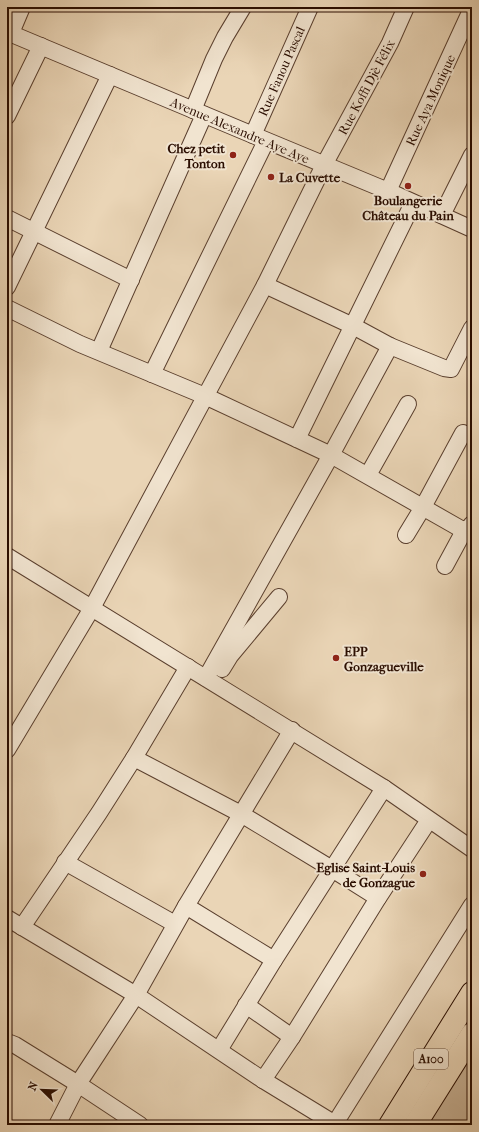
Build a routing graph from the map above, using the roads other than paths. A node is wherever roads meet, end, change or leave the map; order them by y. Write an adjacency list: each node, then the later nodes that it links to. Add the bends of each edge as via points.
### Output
1 (22, 7): 6 (street)
2 (243, 7): 9 (street, via 214,59)
3 (310, 7): 11 (street, Rue Fanou Pascal)
4 (406, 7): 13 (street, Rue Koffi Djè Félix, via 390,43)
5 (472, 8): 14 (street, Rue Aya Monique)
6 (9, 32): 7 (street, Avenue Alexandre Aye Aye)
7 (40, 46): 8 (street, Avenue Alexandre Aye Aye); 10 (street)
8 (110, 75): 9 (street, Avenue Alexandre Aye Aye); 19 (street)
9 (198, 112): 11 (street, Avenue Alexandre Aye Aye); 20 (street)
10 (7, 116)
11 (260, 138): 13 (street, Avenue Alexandre Aye Aye); 28 (street, Rue Fanou Pascal)
12 (472, 155): 16 (street)
13 (324, 165): 14 (street, Avenue Alexandre Aye Aye); 21 (street, Rue Koffi Djè Félix)
14 (388, 191): 15 (street, Avenue Alexandre Aye Aye)
15 (413, 203): 16 (street, Avenue Alexandre Aye Aye); 24 (street)
16 (442, 215): 18 (street, Avenue Alexandre Aye Aye)
17 (7, 218): 19 (street)
18 (472, 229)
19 (33, 232): 20 (street); 22 (street)
20 (131, 280): 27 (street)
21 (265, 286): 24 (street); 29 (street, Rue Koffi Djè Félix)
22 (7, 287)
23 (7, 308): 27 (street)
24 (353, 326): 26 (street); 32 (street)
25 (472, 328): 26 (street, via 451,369)
26 (390, 346): 33 (street)
27 (99, 352): 28 (street)
28 (152, 374): 29 (street)
29 (205, 396): 32 (street); 41 (street, Rue Koffi Djè Félix)
30 (408, 404): 34 (street)
31 (463, 432): 35 (street)
32 (297, 439): 33 (street)
33 (331, 455): 34 (street); 43 (street)
34 (368, 475): 35 (street)
35 (423, 507): 36 (street, via 461,528); 37 (street)
36 (468, 527): 39 (street)
37 (406, 535)
38 (7, 556): 41 (street)
39 (445, 566)
40 (279, 597): 43 (street)
41 (92, 608): 42 (street); 45 (street, Rue Koffi Djè Félix)
42 (188, 667): 43 (street); 46 (street)
43 (210, 680): 44 (street)
44 (292, 730): 47 (street); 48 (street)
45 (7, 750)
46 (134, 758): 48 (street); 51 (street)
47 (384, 788): 49 (street); 52 (street)
48 (241, 814): 52 (street); 55 (street)
49 (429, 820): 50 (street); 53 (street)
50 (472, 849)
51 (65, 862): 57 (street); 58 (street)
52 (332, 869): 53 (street); 59 (street)
53 (378, 898): 64 (street)
54 (472, 905): 71 (street)
55 (186, 906): 57 (street); 59 (street)
56 (7, 918): 58 (street)
57 (176, 924): 61 (street)
58 (22, 927): 61 (street)
59 (274, 960): 62 (street)
60 (472, 993): 72 (highway, A100)
61 (136, 994): 66 (street); 68 (street)
62 (246, 1005): 64 (street); 66 (street)
63 (472, 1034): 73 (highway, A100)
64 (292, 1037): 67 (street)
65 (7, 1045): 68 (street, via 15,1045)
66 (219, 1050): 67 (street)
67 (263, 1080): 71 (street)
68 (78, 1084): 69 (street); 70 (street)
69 (57, 1125)
70 (140, 1125)
71 (335, 1125)
72 (390, 1125)
73 (415, 1125)

